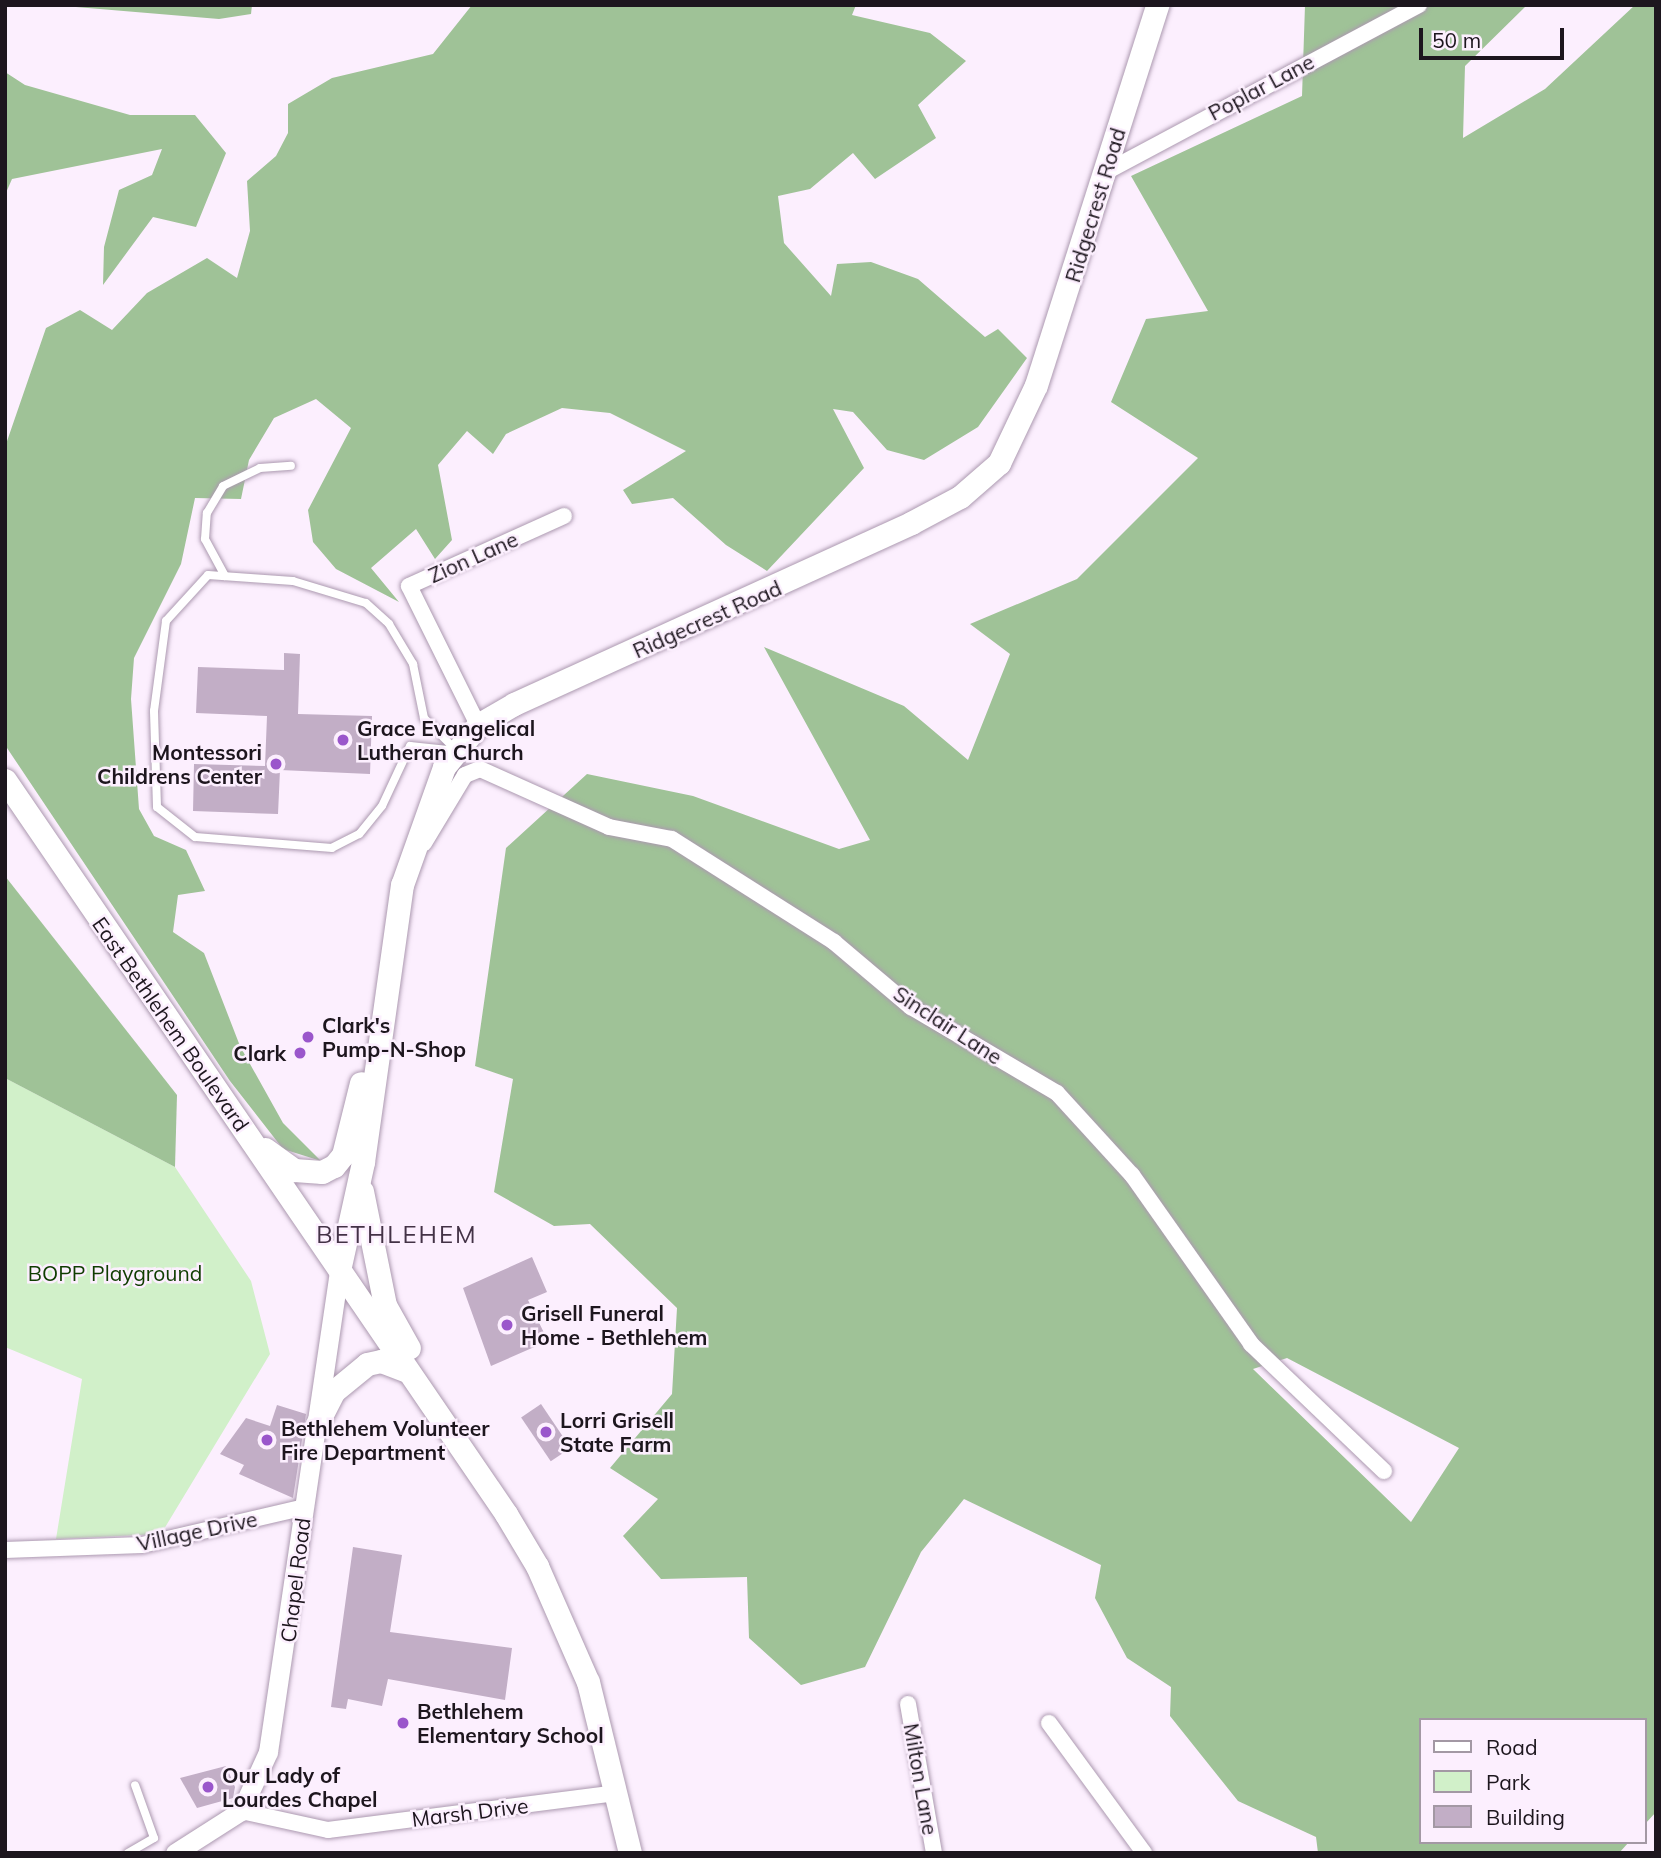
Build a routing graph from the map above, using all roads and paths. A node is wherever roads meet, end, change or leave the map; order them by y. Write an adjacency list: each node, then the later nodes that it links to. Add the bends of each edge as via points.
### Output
1 (1157, 5): 3 (main road, Ridgecrest Road)
2 (1419, 5): 3 (street, Poplar Lane)
3 (1104, 173): 7 (main road, Ridgecrest Road, via 1036,385 999,463 960,497 911,523)
4 (291, 466): 6 (lane, via 260,468 223,486 207,513 205,538)
5 (564, 516): 7 (street, Zion Lane, via 409,586)
6 (225, 576): 8 (lane, via 293,581 366,603 389,624 413,664 424,718); 8 (lane, via 208,575 166,621 154,711 157,807 195,837 332,848 359,834 382,806 410,746)
7 (478, 725): 8 (main road, Ridgecrest Road)
8 (457, 751): 10 (main road, Ridgecrest Road, via 444,767)
9 (5, 780): 12 (main road, East Bethlehem Boulevard)
10 (405, 875): 11 (main road, Ridgecrest Road); 18 (street, Sinclair Lane, via 465,775 480,769 610,827 672,839 834,942 911,1007 1057,1093 1132,1175 1251,1344)
11 (383, 1022): 12 (main road, via 370,1043 343,1155 334,1166 322,1172 294,1170); 13 (main road, Ridgecrest Road)
12 (250, 1140): 14 (main road, East Bethlehem Boulevard)
13 (360, 1179): 14 (main road, Ridgecrest Road); 17 (main road, via 385,1305)
14 (340, 1266): 15 (main road, East Bethlehem Boulevard); 16 (street, Chapel Road)
15 (407, 1371): 16 (main road, via 382,1361 367,1364 333,1392); 17 (main road, East Bethlehem Boulevard)
16 (317, 1424): 19 (street, Chapel Road)
17 (473, 1464): 24 (main road, via 537,1566 588,1682)
18 (1384, 1471)
19 (305, 1507): 20 (street, Village Drive, via 142,1545); 25 (street, Chapel Road, via 268,1752)
20 (5, 1550)
21 (908, 1704): 29 (street, Milton Lane)
22 (1049, 1723): 30 (street)
23 (135, 1785): 26 (lane, via 154,1838)
24 (618, 1793): 25 (street, Marsh Drive, via 328,1830); 28 (main road)
25 (241, 1811): 27 (street)
26 (128, 1853)
27 (175, 1853)
28 (630, 1853)
29 (934, 1853)
30 (1144, 1853)

